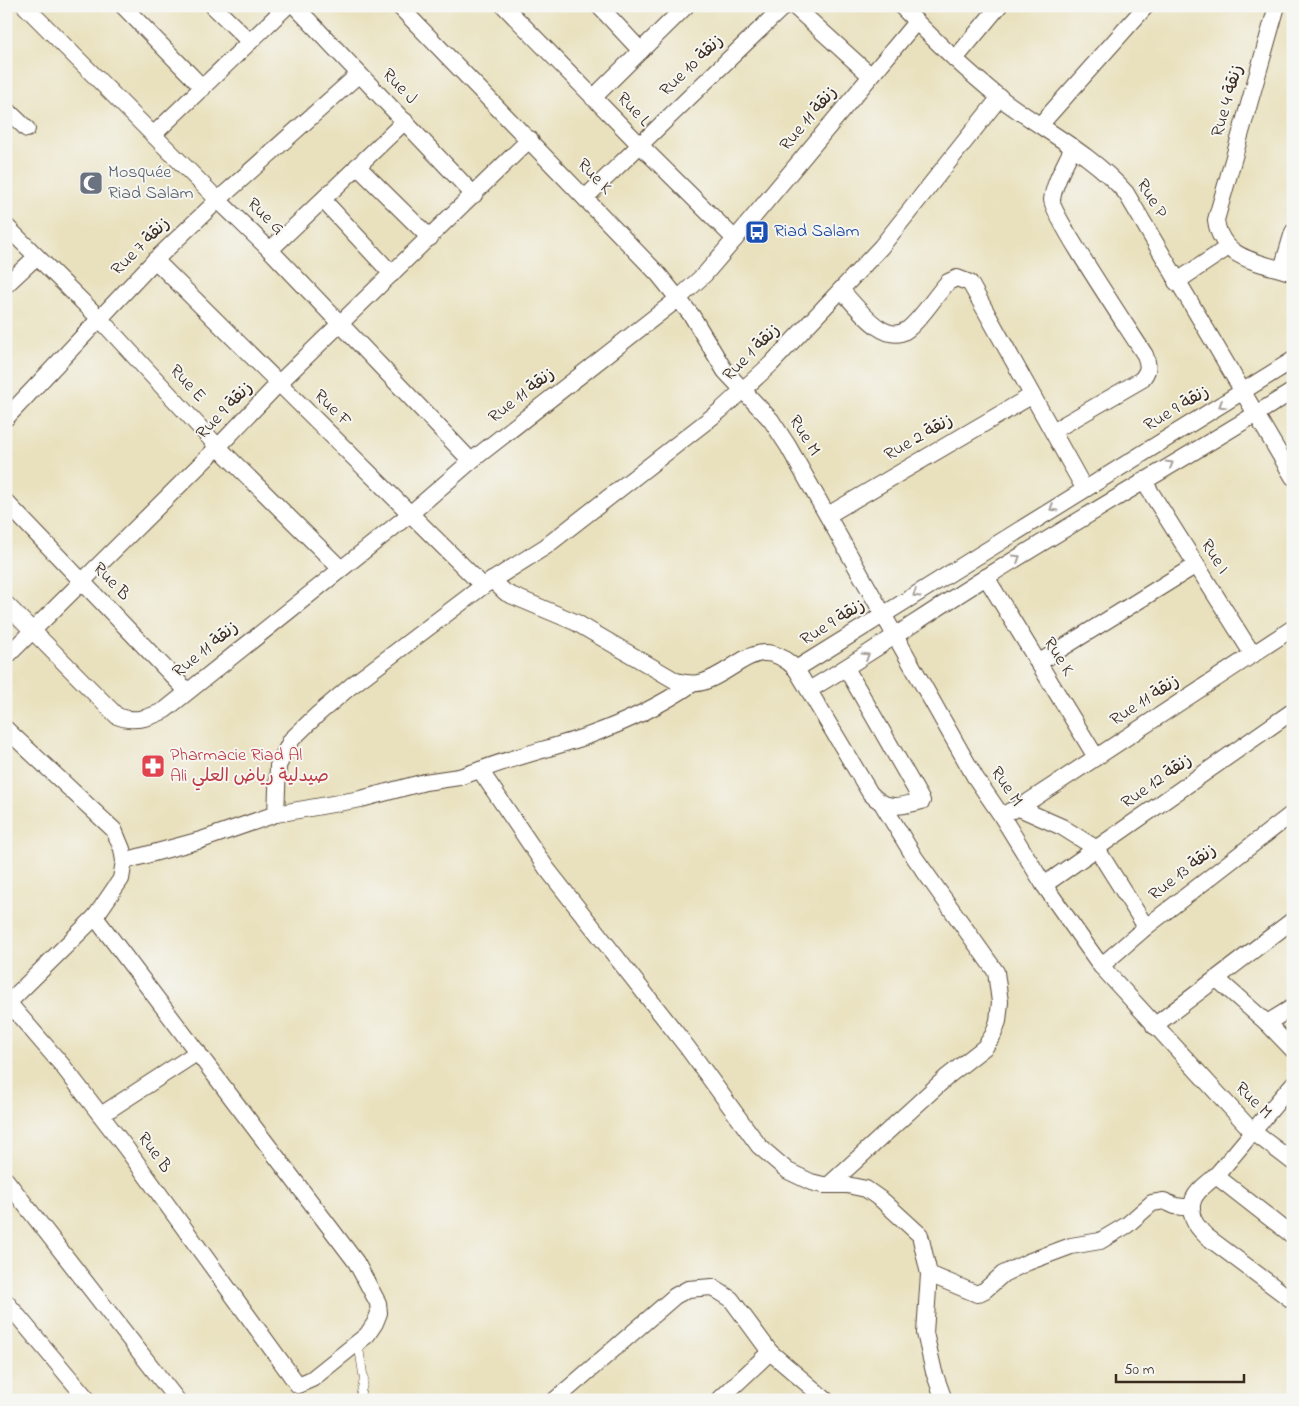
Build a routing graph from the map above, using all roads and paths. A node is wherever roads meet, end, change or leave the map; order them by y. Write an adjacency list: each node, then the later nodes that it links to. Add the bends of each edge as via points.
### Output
1 (25, 6): 29 (street, Rue G)
2 (123, 6): 22 (street)
3 (214, 6): 17 (street)
4 (288, 6): 17 (street)
5 (295, 6): 20 (street, Rue J)
6 (399, 6): 30 (street, Rue K)
7 (598, 6): 18 (street)
8 (686, 6): 18 (street)
9 (784, 6): 31 (street, Rue 10 زنقة)
10 (794, 6): 21 (street)
11 (901, 6): 16 (street, Rue P)
12 (999, 6): 19 (street)
13 (1146, 6): 27 (street)
14 (1277, 6): 42 (street, Rue 4 زنقة, via 1216,220 1217,231)
15 (506, 7): 24 (street, Rue L)
16 (916, 22): 19 (street, Rue P); 21 (street, Rue 11 زنقة)
17 (250, 42): 22 (street)
18 (640, 51): 24 (street)
19 (955, 59): 23 (street, Rue P)
20 (359, 74): 26 (street, Rue J); 36 (street, Rue 7 زنقة)
21 (871, 76): 41 (street, Rue 11 زنقة)
22 (203, 88): 29 (street)
23 (1000, 97): 27 (street, Rue P); 50 (street, Rue 1 زنقة, via 881,247)
24 (593, 98): 31 (street, Rue L)
25 (6, 109): 28 (street)
26 (405, 121): 33 (street); 34 (street, Rue J)
27 (1040, 125): 32 (street, Rue P)
28 (27, 129)
29 (153, 135): 36 (street, Rue G)
30 (530, 139): 34 (street, Rue 9 زنقة); 35 (street, Rue K)
31 (640, 146): 35 (street, Rue 10 زنقة); 41 (street, Rue L)
32 (1073, 147): 48 (street, Rue P, via 1109,174 1126,193); 62 (street, via 1056,185 1052,205 1149,365 1141,380)
33 (358, 166): 37 (street); 40 (street)
34 (474, 195): 40 (street, Rue 9 زنقة)
35 (586, 197): 51 (street, Rue K)
36 (218, 200): 43 (street, Rue G); 45 (street, Rue 7 زنقة)
37 (323, 200): 43 (street); 47 (street)
38 (6, 226): 44 (street, Rue E)
39 (1293, 232): 46 (street)
40 (430, 238): 47 (street, Rue 9 زنقة)
41 (736, 239): 51 (street, Rue 11 زنقة)
42 (1227, 248): 46 (street, via 1234,254); 48 (street)
43 (270, 250): 53 (street, Rue G)
44 (36, 257): 49 (street); 52 (street, Rue E)
45 (155, 260): 52 (street, Rue 7 زنقة); 55 (street, Rue F)
46 (1287, 271)
47 (392, 274): 53 (street, Rue 9 زنقة)
48 (1176, 282): 58 (street, Rue P)
49 (6, 284)
50 (841, 290): 56 (street, Rue 1 زنقة); 59 (street, via 874,324 887,334 893,334 908,329 948,282 956,278 967,281 975,290)
51 (679, 298): 56 (street, Rue K, via 725,370); 64 (street, Rue 11 زنقة)
52 (100, 319): 61 (street, Rue 7 زنقة); 63 (street, Rue E)
53 (341, 324): 55 (street, Rue 9 زنقة); 64 (street, Rue G)
54 (1293, 360): 58 (street, Rue 9 زنقة)
55 (278, 384): 63 (street, Rue 9 زنقة); 69 (street, Rue F)
56 (744, 390): 70 (street, Rue M, via 771,420); 75 (street, Rue 1 زنقة, via 545,547)
57 (1293, 391): 60 (street)
58 (1242, 393): 60 (street, Rue P); 67 (street, Rue 9 زنقة, one-way to 67)
59 (1031, 396): 62 (street); 70 (street, Rue 2 زنقة)
60 (1256, 414): 65 (street, Rue P); 66 (street, one-way to 60)
61 (6, 418)
62 (1053, 431): 67 (street)
63 (218, 447): 72 (street, Rue E); 74 (street, Rue 9 زنقة)
64 (471, 461): 69 (street, Rue 11 زنقة)
65 (1293, 477)
66 (1142, 480): 71 (street, Rue I); 73 (street, one-way to 66)
67 (1084, 488): 77 (street, Rue 9 زنقة, one-way to 77)
68 (6, 502): 74 (street, Rue B)
69 (410, 514): 72 (street, Rue 11 زنقة); 75 (street, Rue F)
70 (828, 515): 77 (street, Rue M)
71 (1196, 565): 81 (street, Rue I); 83 (street)
72 (340, 568): 88 (street, Rue 11 زنقة)
73 (986, 577): 80 (street); 83 (street, Rue K)
74 (82, 581): 79 (street, Rue 9 زنقة); 88 (street, Rue B)
75 (487, 583): 86 (street, Rue F, via 574,622 670,679); 95 (street, Rue 1 زنقة, via 351,686 291,740 278,766)
76 (6, 604): 79 (street, Rue 11 زنقة)
77 (883, 615): 80 (street, Rue M); 85 (street, Rue 9 زنقة)
78 (1293, 628): 81 (street, Rue 11 زنقة)
79 (31, 630): 82 (street, Rue 9 زنقة); 88 (street, Rue 11 زنقة, via 100,701 126,720 138,720 165,710)
80 (896, 636): 84 (street, one-way to 80); 97 (street, Rue M, via 975,778)
81 (1253, 655): 91 (street, Rue 11 زنقة)
82 (6, 657)
83 (1038, 663): 91 (street, Rue K)
84 (846, 668): 87 (street); 93 (street, via 922,801 901,806)
85 (796, 669): 86 (street, via 780,655 766,653 747,657 702,683); 87 (street, Rue 9 زنقة)
86 (692, 684): 92 (street, via 664,703 589,735 517,755)
87 (809, 690): 93 (street, Rue 9 زنقة, via 870,793)
88 (187, 691)
89 (1293, 711): 98 (street, Rue 12 زنقة)
90 (6, 729): 99 (street, via 114,830)
91 (1096, 757): 94 (street, Rue 11 زنقة)
92 (480, 770): 95 (street, via 362,799); 118 (street, via 547,869 687,1047 759,1146 788,1171 811,1182)
93 (883, 805): 118 (street, via 911,852 996,972 1000,996 998,1021 985,1047 948,1076)
94 (1018, 808): 97 (street); 98 (street, via 1062,827)
95 (276, 814): 99 (street, via 201,840)
96 (1293, 814): 103 (street, Rue 13 زنقة)
97 (1001, 815): 100 (street, Rue M)
98 (1097, 848): 100 (street, Rue 12 زنقة); 103 (street)
99 (124, 861): 101 (street, via 121,879)
100 (1044, 885): 104 (street, Rue M)
101 (95, 916): 106 (street); 111 (street)
102 (1293, 920): 105 (street)
103 (1146, 927): 104 (street, Rue 13 زنقة)
104 (1101, 966): 109 (street, Rue M)
105 (1217, 978): 108 (street); 109 (street)
106 (7, 1003): 113 (street, Rue B)
107 (1293, 1007): 108 (street)
108 (1267, 1023): 110 (street)
109 (1154, 1026): 114 (street, Rue M)
110 (1293, 1050)
111 (198, 1052): 113 (street); 124 (street, via 373,1289 379,1313 367,1335)
112 (1293, 1084): 114 (street)
113 (101, 1115): 124 (street, Rue B, via 298,1385 312,1380)
114 (1252, 1131): 115 (street, Rue M); 116 (street)
115 (1293, 1162)
116 (1216, 1176): 119 (street, via 1200,1188); 120 (street)
117 (6, 1180): 127 (street)
118 (829, 1185): 121 (street, via 866,1189 905,1219 920,1235)
119 (1192, 1208): 121 (street, via 1164,1201 1152,1202 1127,1225 1100,1241 1071,1246 1023,1265 1003,1274 977,1294); 122 (street, via 1195,1224 1206,1236)
120 (1293, 1236)
121 (929, 1274): 132 (street, via 925,1333)
122 (1293, 1301)
123 (6, 1302): 126 (street)
124 (358, 1342): 128 (lane, via 364,1380)
125 (770, 1352): 129 (street, via 731,1299 712,1288 688,1289 675,1296); 130 (street); 131 (street)
126 (88, 1400)
127 (177, 1400)
128 (359, 1400)
129 (555, 1400)
130 (719, 1400)
131 (826, 1400)
132 (944, 1400)

